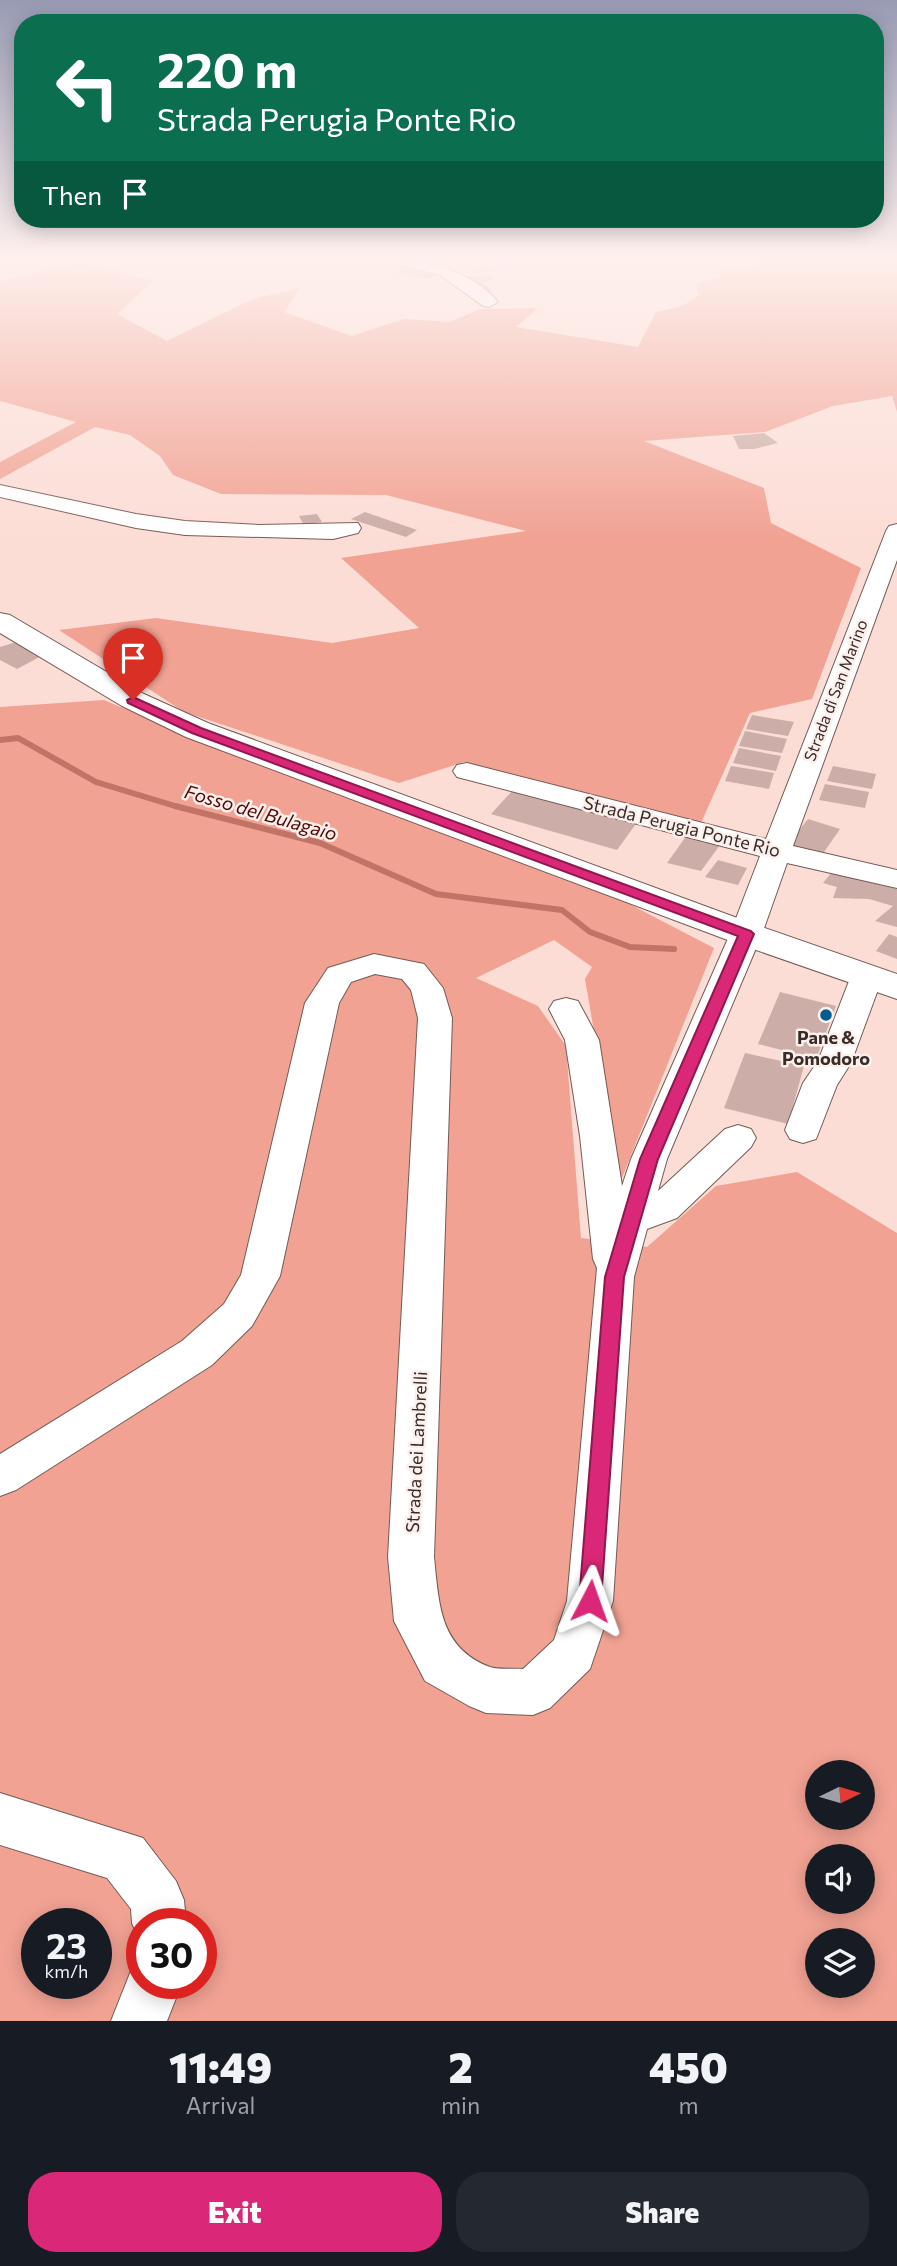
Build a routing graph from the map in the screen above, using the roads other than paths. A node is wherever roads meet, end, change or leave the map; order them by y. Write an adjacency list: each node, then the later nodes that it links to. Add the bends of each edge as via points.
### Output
1 (0, 491): 2 (street, via 204,531 333,532)
2 (351, 528)
3 (897, 531): 6 (street, Strada di San Marino)
4 (0, 621): 8 (main road, via 133,700 197,730)
5 (467, 771): 6 (street, Strada Perugia Ponte Rio)
6 (776, 850): 7 (street, Strada Perugia Ponte Rio); 8 (street, Strada dei Lambrelli)
7 (897, 879)
8 (746, 934): 9 (main road); 13 (street, Strada dei Lambrelli, via 649,1159)
9 (887, 985): 11 (street, via 820,1083)
10 (566, 1009): 14 (street, via 582,1040)
11 (803, 1130)
12 (738, 1138): 13 (street, via 664,1208)
13 (630, 1221): 14 (street, Strada dei Lambrelli)
14 (614, 1277): 15 (street, Strada dei Lambrelli, via 590,1601 573,1653 533,1692 486,1690 442,1665 418,1621 411,1557 435,1018 428,988 413,971 374,964 339,975 322,1003 260,1276 239,1315 197,1353)
15 (0, 1477)
16 (0, 1819): 17 (street, via 124,1857 157,1900)
17 (158, 1908)
18 (148, 1999): 19 (street)
19 (139, 2021)

